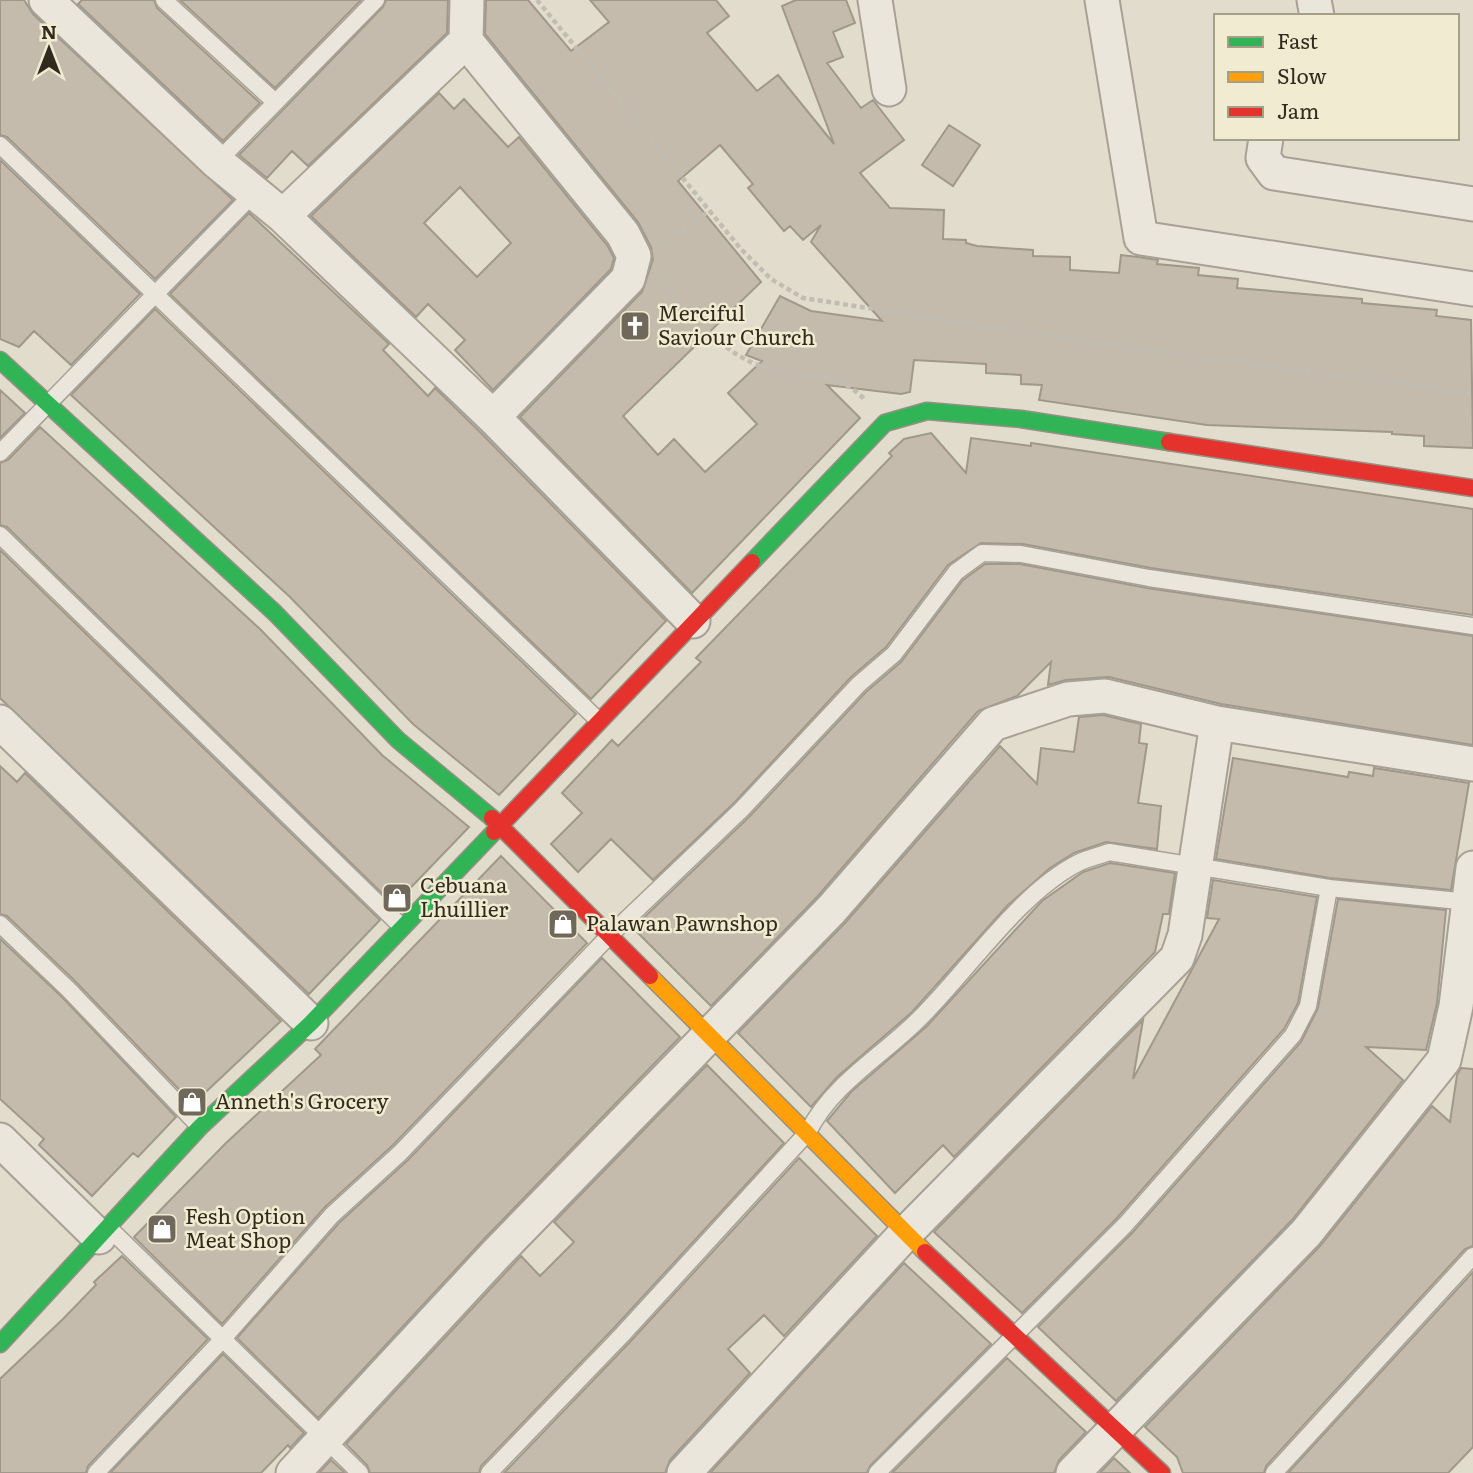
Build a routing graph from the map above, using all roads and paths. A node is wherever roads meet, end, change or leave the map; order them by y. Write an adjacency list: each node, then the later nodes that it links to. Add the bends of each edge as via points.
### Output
1 (46, 0): 13 (street)
2 (164, 0): 10 (lane)
3 (376, 0): 10 (lane)
4 (467, 0): 8 (street)
5 (537, 0): 16 (path)
6 (875, 0): 9 (street)
7 (1102, 0): 19 (street, via 1141,238)
8 (466, 41): 17 (street); 18 (street, via 623,234)
9 (889, 89)
10 (274, 101): 13 (lane)
11 (1266, 140): 15 (street, via 1263,158 1274,173)
12 (0, 145): 20 (lane)
13 (217, 162): 14 (street)
14 (254, 193): 17 (street); 20 (lane)
15 (1473, 204)
16 (709, 211): 18 (path, via 666,243); 22 (path, via 771,279 803,298)
17 (283, 216): 24 (street)
18 (635, 256): 24 (street, via 628,279); 25 (path, via 728,347 750,362 821,376 842,385 860,395)
19 (1473, 289)
20 (155, 294): 23 (lane); 32 (lane)
21 (0, 360): 23 (street)
22 (1473, 393)
23 (46, 404): 26 (lane); 35 (street, via 275,613 398,740)
24 (493, 416): 29 (street)
25 (885, 423): 27 (street, via 927,411 1021,419); 29 (street)
26 (0, 453)
27 (1473, 488)
28 (0, 535): 41 (lane)
29 (693, 621): 32 (street)
30 (1473, 626): 42 (lane, via 1149,578 1021,554 982,553 956,572 894,654)
31 (0, 722): 43 (street)
32 (601, 723): 35 (street)
33 (1217, 723): 34 (street); 36 (street); 44 (street, via 1105,696 1068,699 993,724 831,910)
34 (1473, 764)
35 (502, 826): 41 (street); 42 (street)
36 (1196, 864): 38 (lane); 46 (lane, via 1109,852 1078,863 1040,892 918,1020 845,1083); 49 (street, via 1177,958)
37 (1473, 868): 39 (street)
38 (1329, 888): 39 (lane); 51 (lane, via 1308,1006 1293,1035 1125,1225)
39 (1469, 902): 54 (street, via 1444,1060 1306,1233)
40 (0, 924): 45 (lane)
41 (402, 926): 43 (street)
42 (608, 937): 44 (street); 52 (lane, via 400,1153 332,1216)
43 (311, 1023): 45 (street)
44 (710, 1035): 46 (street); 55 (street, via 498,1252)
45 (200, 1127): 48 (street)
46 (808, 1132): 49 (street); 59 (lane)
47 (0, 1140): 48 (street)
48 (103, 1232): 52 (lane); 53 (street)
49 (905, 1234): 51 (street); 60 (street)
50 (1473, 1256): 64 (lane)
51 (1014, 1334): 54 (street); 61 (lane)
52 (221, 1341): 55 (lane); 56 (lane)
53 (0, 1344)
54 (1118, 1430): 62 (street); 63 (street)
55 (325, 1439): 57 (street); 58 (lane)
56 (96, 1473)
57 (293, 1473)
58 (360, 1473)
59 (489, 1473)
60 (684, 1473)
61 (877, 1473)
62 (1073, 1473)
63 (1162, 1473)
64 (1274, 1473)

